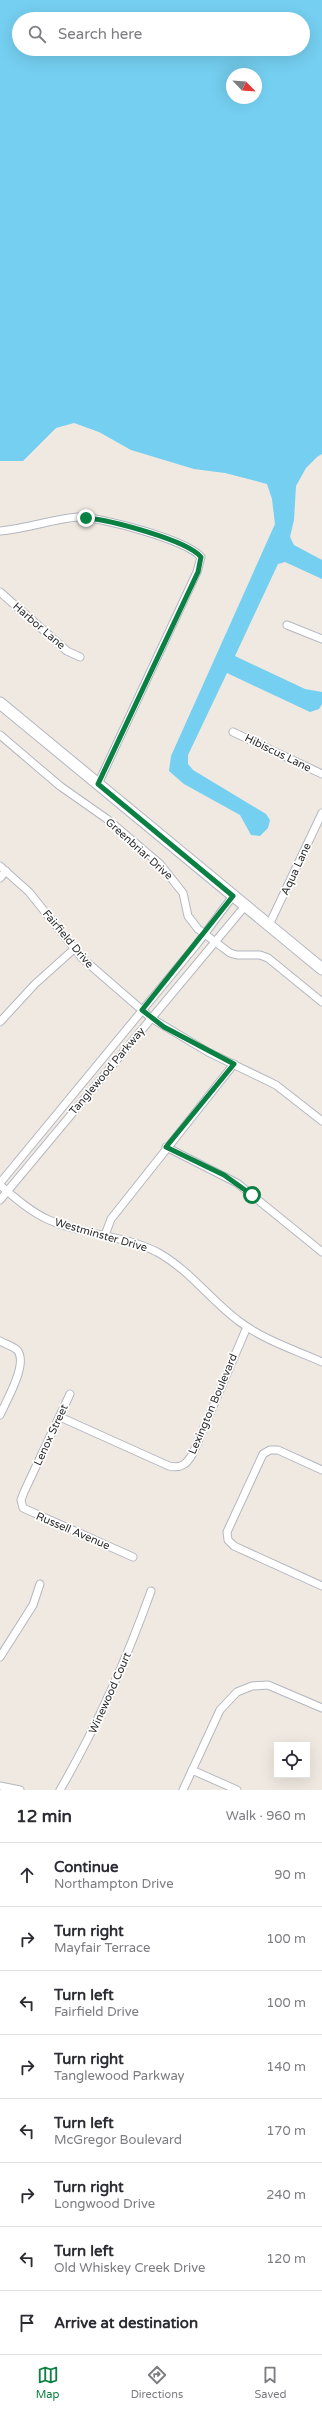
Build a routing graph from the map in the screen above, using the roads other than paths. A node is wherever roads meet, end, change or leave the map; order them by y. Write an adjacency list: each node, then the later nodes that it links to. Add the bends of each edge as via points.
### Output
1 (0, 531): 10 (street, via 29,528 69,518 95,518 182,544 196,551 201,557 198,572)
2 (0, 592): 5 (street, Harbor Lane, via 67,651)
3 (287, 625): 4 (street)
4 (322, 639)
5 (80, 657)
6 (0, 703): 10 (main road)
7 (233, 732): 9 (street, Hibiscus Lane)
8 (0, 736): 18 (street, Greenbriar Drive, via 60,786 107,819 160,864 177,883 183,893 188,916)
9 (322, 774)
10 (98, 784): 15 (main road)
11 (322, 813): 17 (street, Aqua Lane)
12 (0, 866): 13 (street, Fairfield Drive)
13 (6, 871): 14 (street); 20 (street, Fairfield Drive, via 29,892)
14 (0, 878)
15 (233, 896): 16 (main road); 18 (street, Tanglewood Parkway)
16 (245, 906): 17 (main road); 19 (street, Tanglewood Parkway)
17 (269, 926): 21 (main road)
18 (204, 934): 19 (street, Greenbriar Drive); 23 (street, Tanglewood Parkway)
19 (214, 941): 22 (street, Greenbriar Drive, via 237,955 253,954 268,958); 24 (street, Tanglewood Parkway)
20 (74, 949): 23 (street, Fairfield Drive, via 94,970); 25 (street, via 35,984)
21 (322, 969)
22 (322, 1002)
23 (142, 1010): 24 (street, Fairfield Drive); 29 (street, Tanglewood Parkway)
24 (151, 1018): 26 (street, Fairfield Drive, via 180,1037); 30 (street, Tanglewood Parkway)
25 (0, 1022)
26 (234, 1064): 27 (street, Fairfield Drive, via 285,1091); 28 (street)
27 (322, 1121)
28 (166, 1147): 32 (street, via 111,1219); 33 (street, via 237,1183)
29 (0, 1184): 30 (street, Westminster Drive)
30 (7, 1191): 31 (street, Tanglewood Parkway); 32 (street, Westminster Drive, via 49,1220)
31 (0, 1200)
32 (105, 1235): 34 (street, Westminster Drive, via 151,1249 172,1262)
33 (322, 1252)
34 (247, 1327): 36 (street, Westminster Drive); 39 (street, Lexington Boulevard, via 193,1453 184,1465 176,1468 169,1466)
35 (0, 1341): 38 (street, via 18,1352 21,1358 21,1366)
36 (322, 1362)
37 (70, 1394): 39 (street, Lenox Street)
38 (0, 1415)
39 (60, 1417): 41 (street, Lenox Street)
40 (322, 1470): 44 (street, via 278,1450 262,1454 227,1532 228,1540 237,1548)
41 (32, 1476): 42 (street, Russell Avenue, via 21,1500 23,1508)
42 (133, 1557)
43 (40, 1584): 46 (street, via 33,1605)
44 (322, 1586)
45 (151, 1591): 51 (street, Winewood Court, via 114,1686 82,1752)
46 (0, 1657)
47 (322, 1708): 48 (street, via 275,1687 260,1685 244,1689 230,1697 220,1710)
48 (192, 1770): 52 (street); 53 (street)
49 (0, 1786): 50 (street)
50 (20, 1790)
51 (60, 1790)
52 (184, 1790)
53 (237, 1790)

